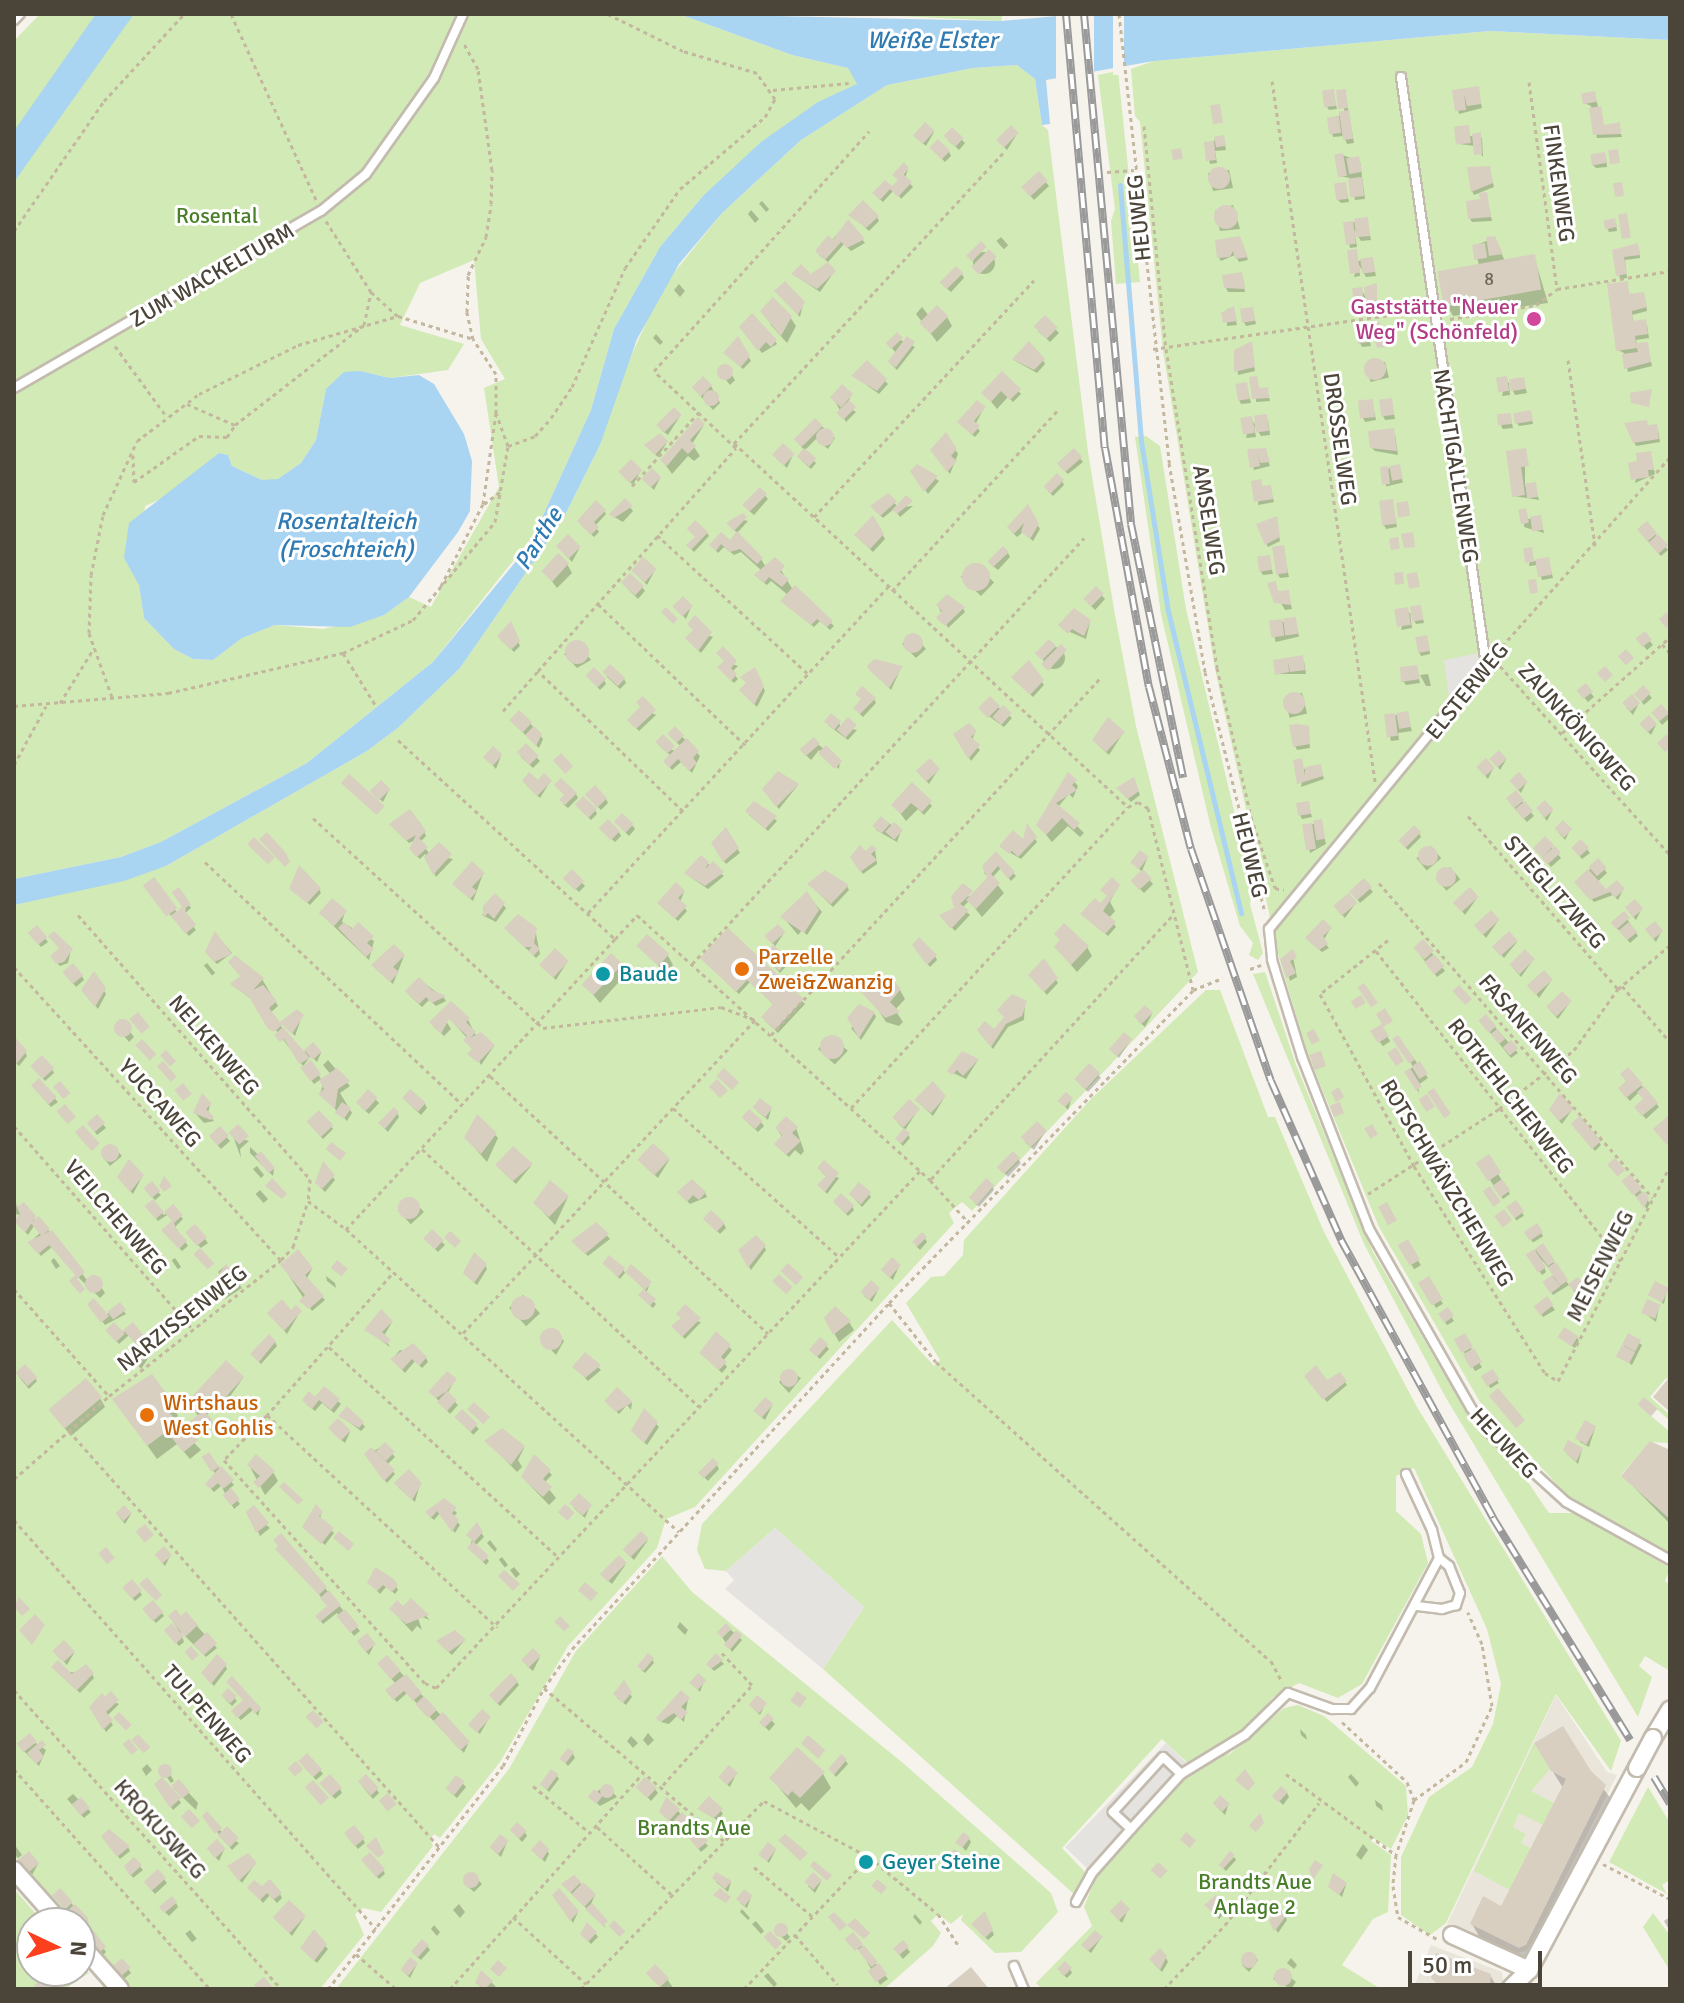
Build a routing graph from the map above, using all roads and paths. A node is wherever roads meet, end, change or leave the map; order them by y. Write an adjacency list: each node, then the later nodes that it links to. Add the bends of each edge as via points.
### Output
1 (20, 14): 7 (lane)
2 (184, 14): 20 (path, via 104,101)
3 (231, 14): 19 (path)
4 (463, 14): 8 (lane, ZUM WACKELTURM)
5 (608, 14): 13 (path, via 683,51 757,73)
6 (1119, 14): 17 (path, HEUWEG)
7 (14, 20)
8 (457, 32): 19 (lane, ZUM WACKELTURM, via 434,78 385,149 366,174); 30 (path, via 478,69 492,170 486,237 468,275)
9 (1401, 77): 25 (lane, NACHTIGALLENWEG)
10 (1272, 81): 28 (path, DROSSELWEG)
11 (1529, 82): 23 (path, FINKENWEG)
12 (849, 83): 13 (path)
13 (773, 90): 41 (path, via 773,108 765,117 680,189 652,225 551,418 535,436)
14 (1144, 126): 32 (path, AMSELWEG)
15 (869, 131): 37 (path, via 654,371)
16 (1003, 153): 47 (path, via 734,443)
17 (1134, 170): 18 (path); 31 (path, HEUWEG)
18 (1107, 172)
19 (321, 211): 24 (path); 29 (lane, ZUM WACKELTURM)
20 (14, 231)
21 (1670, 271): 23 (path)
22 (1034, 280): 47 (path)
23 (1557, 289): 25 (path, via 1536,305 1453,321)
24 (371, 292): 26 (path); 27 (path)
25 (1432, 308): 28 (path); 61 (lane, NACHTIGALLENWEG)
26 (398, 316): 27 (path); 30 (path)
27 (364, 325): 35 (path, via 298,345 233,374); 40 (path)
28 (1307, 327): 32 (path); 76 (path, DROSSELWEG)
29 (108, 336): 34 (lane, ZUM WACKELTURM); 39 (path)
30 (473, 339): 38 (path, via 496,374)
31 (1153, 349): 32 (path); 88 (path, HEUWEG, via 1205,672)
32 (1166, 349): 84 (path, AMSELWEG, via 1217,668 1251,817 1275,888)
33 (1568, 360): 50 (path)
34 (14, 388)
35 (186, 403): 39 (path); 40 (path)
36 (1059, 409): 51 (path)
37 (699, 412): 44 (path); 48 (path, via 736,448)
38 (496, 413): 41 (path); 46 (path)
39 (167, 418): 42 (path, via 137,441)
40 (235, 425): 42 (path, via 227,437 199,436 134,482)
41 (508, 446): 45 (path)
42 (133, 451): 56 (path, via 103,515 91,575 89,633)
43 (1670, 458): 50 (path, ELSTERWEG)
44 (632, 486)
45 (500, 492): 46 (path); 52 (path, via 486,539)
46 (483, 504): 52 (path)
47 (814, 517): 51 (path)
48 (657, 535): 53 (path); 63 (path)
49 (1084, 538): 60 (path)
50 (1595, 546): 59 (path, ELSTERWEG)
51 (890, 589): 60 (path); 63 (path)
52 (438, 593): 57 (path, via 413,620)
53 (598, 604): 62 (path); 74 (path)
54 (1670, 637): 55 (path)
55 (1662, 644): 58 (path); 71 (path)
56 (94, 648): 65 (path); 66 (path)
57 (343, 653): 65 (path, via 168,693); 69 (path)
58 (1670, 653)
59 (1494, 656): 71 (path, ZAUNKÖNIGWEG)
60 (972, 661): 72 (path); 93 (path)
61 (1486, 665): 76 (lane, ELSTERWEG)
62 (538, 671): 70 (path); 78 (path)
63 (807, 673): 74 (path)
64 (1101, 677): 72 (path)
65 (112, 697): 66 (path)
66 (60, 704): 68 (path)
67 (14, 706): 68 (path)
68 (46, 706): 75 (path)
69 (376, 706)
70 (503, 711)
71 (1562, 733): 81 (path, ZAUNKÖNIGWEG)
72 (1050, 734): 77 (path); 100 (path)
73 (398, 740): 85 (path)
74 (745, 745): 78 (path)
75 (14, 765)
76 (1378, 802): 84 (lane, ELSTERWEG)
77 (1128, 807): 87 (path, via 1138,802 1148,808); 106 (path)
78 (683, 811): 85 (path)
79 (1468, 816): 96 (path, STIEGLITZWEG)
80 (313, 818): 99 (path)
81 (1670, 855)
82 (205, 862): 104 (path)
83 (1379, 883): 102 (path, FASANENWEG)
84 (1299, 893): 88 (lane, ELSTERWEG)
85 (588, 913): 89 (path)
86 (78, 915): 117 (path, NELKENWEG, via 310,1179)
87 (1172, 916): 97 (path); 113 (path)
88 (1269, 929): 116 (lane, HEUWEG, via 1272,960 1302,1057)
89 (615, 939): 93 (path, via 637,915); 99 (path)
90 (1388, 940): 92 (path)
91 (1670, 945): 96 (path)
92 (1376, 951): 107 (path, ROTKEHLCHENWEG); 110 (path, ROTSCHWÄNZCHENWEG, via 1320,994)
93 (692, 964): 98 (path)
94 (14, 967): 122 (path, YUCCAWEG)
95 (1223, 978): 97 (path)
96 (1620, 988): 101 (path, STIEGLITZWEG); 102 (path, via 1574,1050)
97 (1193, 990): 118 (path)
98 (755, 1020): 99 (path, via 721,1007 543,1028); 100 (path); 105 (path)
99 (538, 1024): 103 (path)
100 (771, 1035): 106 (path)
101 (1670, 1042)
102 (1543, 1070): 107 (path); 115 (path, FASANENWEG)
103 (490, 1076): 104 (path); 114 (path)
104 (462, 1104): 109 (path)
105 (673, 1108): 114 (path); 121 (path)
106 (851, 1108): 112 (path)
107 (1499, 1109): 110 (path); 123 (path, ROTKEHLCHENWEG)
108 (14, 1126): 127 (path, VEILCHENWEG)
109 (422, 1149): 119 (path); 120 (path)
110 (1414, 1166): 116 (path); 131 (path, ROTSCHWÄNZCHENWEG, via 1545,1373)
111 (1670, 1166): 115 (path, MEISENWEG)
112 (920, 1171): 113 (path); 121 (path)
113 (930, 1180): 118 (path)
114 (602, 1181): 120 (path); 129 (path)
115 (1653, 1198): 123 (path, MEISENWEG)
116 (1357, 1200): 143 (lane, HEUWEG, via 1447,1370 1488,1431 1566,1502)
117 (308, 1201): 119 (path); 122 (path, NARZISSENWEG, via 293,1247)
118 (969, 1223): 126 (path)
119 (346, 1229): 124 (path)
120 (534, 1254): 128 (path); 133 (path)
121 (839, 1257): 129 (path)
122 (281, 1260): 127 (path, NARZISSENWEG)
123 (1621, 1261): 131 (path, MEISENWEG)
124 (392, 1275): 128 (path); 130 (path)
125 (14, 1289): 132 (path)
126 (889, 1303): 140 (path); 150 (path, via 936,1362 1271,1661)
127 (193, 1330): 132 (path, NARZISSENWEG)
128 (463, 1333): 138 (path)
129 (768, 1333): 133 (path)
130 (329, 1347): 134 (path); 141 (path)
131 (1558, 1381)
132 (109, 1396): 135 (path, NARZISSENWEG)
133 (699, 1406): 138 (path)
134 (267, 1415): 146 (path); 146 (path, via 224,1460 425,1683 441,1685)
135 (69, 1431): 137 (path, NARZISSENWEG); 165 (path)
136 (1406, 1474): 142 (lane)
137 (14, 1479)
138 (627, 1484): 140 (path); 141 (path)
139 (14, 1520): 177 (path, TULPENWEG)
140 (679, 1532): 148 (path, via 572,1649)
141 (559, 1558): 146 (path)
142 (1439, 1558): 144 (lane, via 1449,1566); 145 (lane)
143 (1670, 1560)
144 (1460, 1593): 145 (lane, via 1456,1605); 159 (path, via 1482,1644 1492,1706 1466,1762)
145 (1417, 1606): 151 (lane, via 1370,1688 1351,1709)
146 (497, 1627)
147 (720, 1651): 157 (path, via 752,1685)
148 (544, 1688): 154 (path); 165 (path, via 503,1766)
149 (14, 1690): 190 (path, KROKUSWEG)
150 (1288, 1693): 151 (lane); 155 (lane, via 1245,1735)
151 (1332, 1709): 159 (path, via 1407,1782)
152 (1670, 1710): 185 (street, bridge)
153 (14, 1769): 189 (path)
154 (646, 1770): 157 (path); 161 (path)
155 (1181, 1774): 162 (lane); 162 (lane, via 1163,1757 1113,1812)
156 (1286, 1774): 160 (path)
157 (663, 1785): 164 (path)
158 (533, 1786): 163 (path)
159 (1414, 1800): 166 (path)
160 (1319, 1803): 166 (path); 197 (path, via 1225,1925)
161 (597, 1827): 163 (path); 171 (path)
162 (1131, 1829): 173 (lane, via 1092,1873)
163 (590, 1833): 176 (path)
164 (724, 1841): 167 (path, via 764,1801); 171 (path)
165 (440, 1848): 177 (path)
166 (1396, 1855): 180 (path, via 1398,1917)
167 (869, 1857): 175 (path); 181 (path, via 938,1914)
168 (1603, 1864): 172 (path)
169 (754, 1867): 175 (path)
170 (14, 1870): 174 (street)
171 (673, 1896): 186 (path)
172 (1670, 1899)
173 (1076, 1902)
174 (47, 1907)
175 (812, 1916): 178 (path)
176 (513, 1917): 186 (path); 193 (path)
177 (376, 1929): 182 (path)
178 (795, 1935): 187 (path); 195 (path)
179 (1452, 1935): 185 (street)
180 (1430, 1939)
181 (960, 1948)
182 (356, 1954): 191 (path); 192 (path)
183 (96, 1965): 188 (street)
184 (1014, 1966): 196 (lane)
185 (1529, 1970): 198 (street)
186 (586, 1984): 194 (path)
187 (837, 1984)
188 (113, 1987)
189 (210, 1989)
190 (281, 1989)
191 (328, 1989)
192 (396, 1989)
193 (450, 1989)
194 (581, 1989)
195 (744, 1989)
196 (1024, 1989)
197 (1164, 1989)
198 (1510, 1989)

